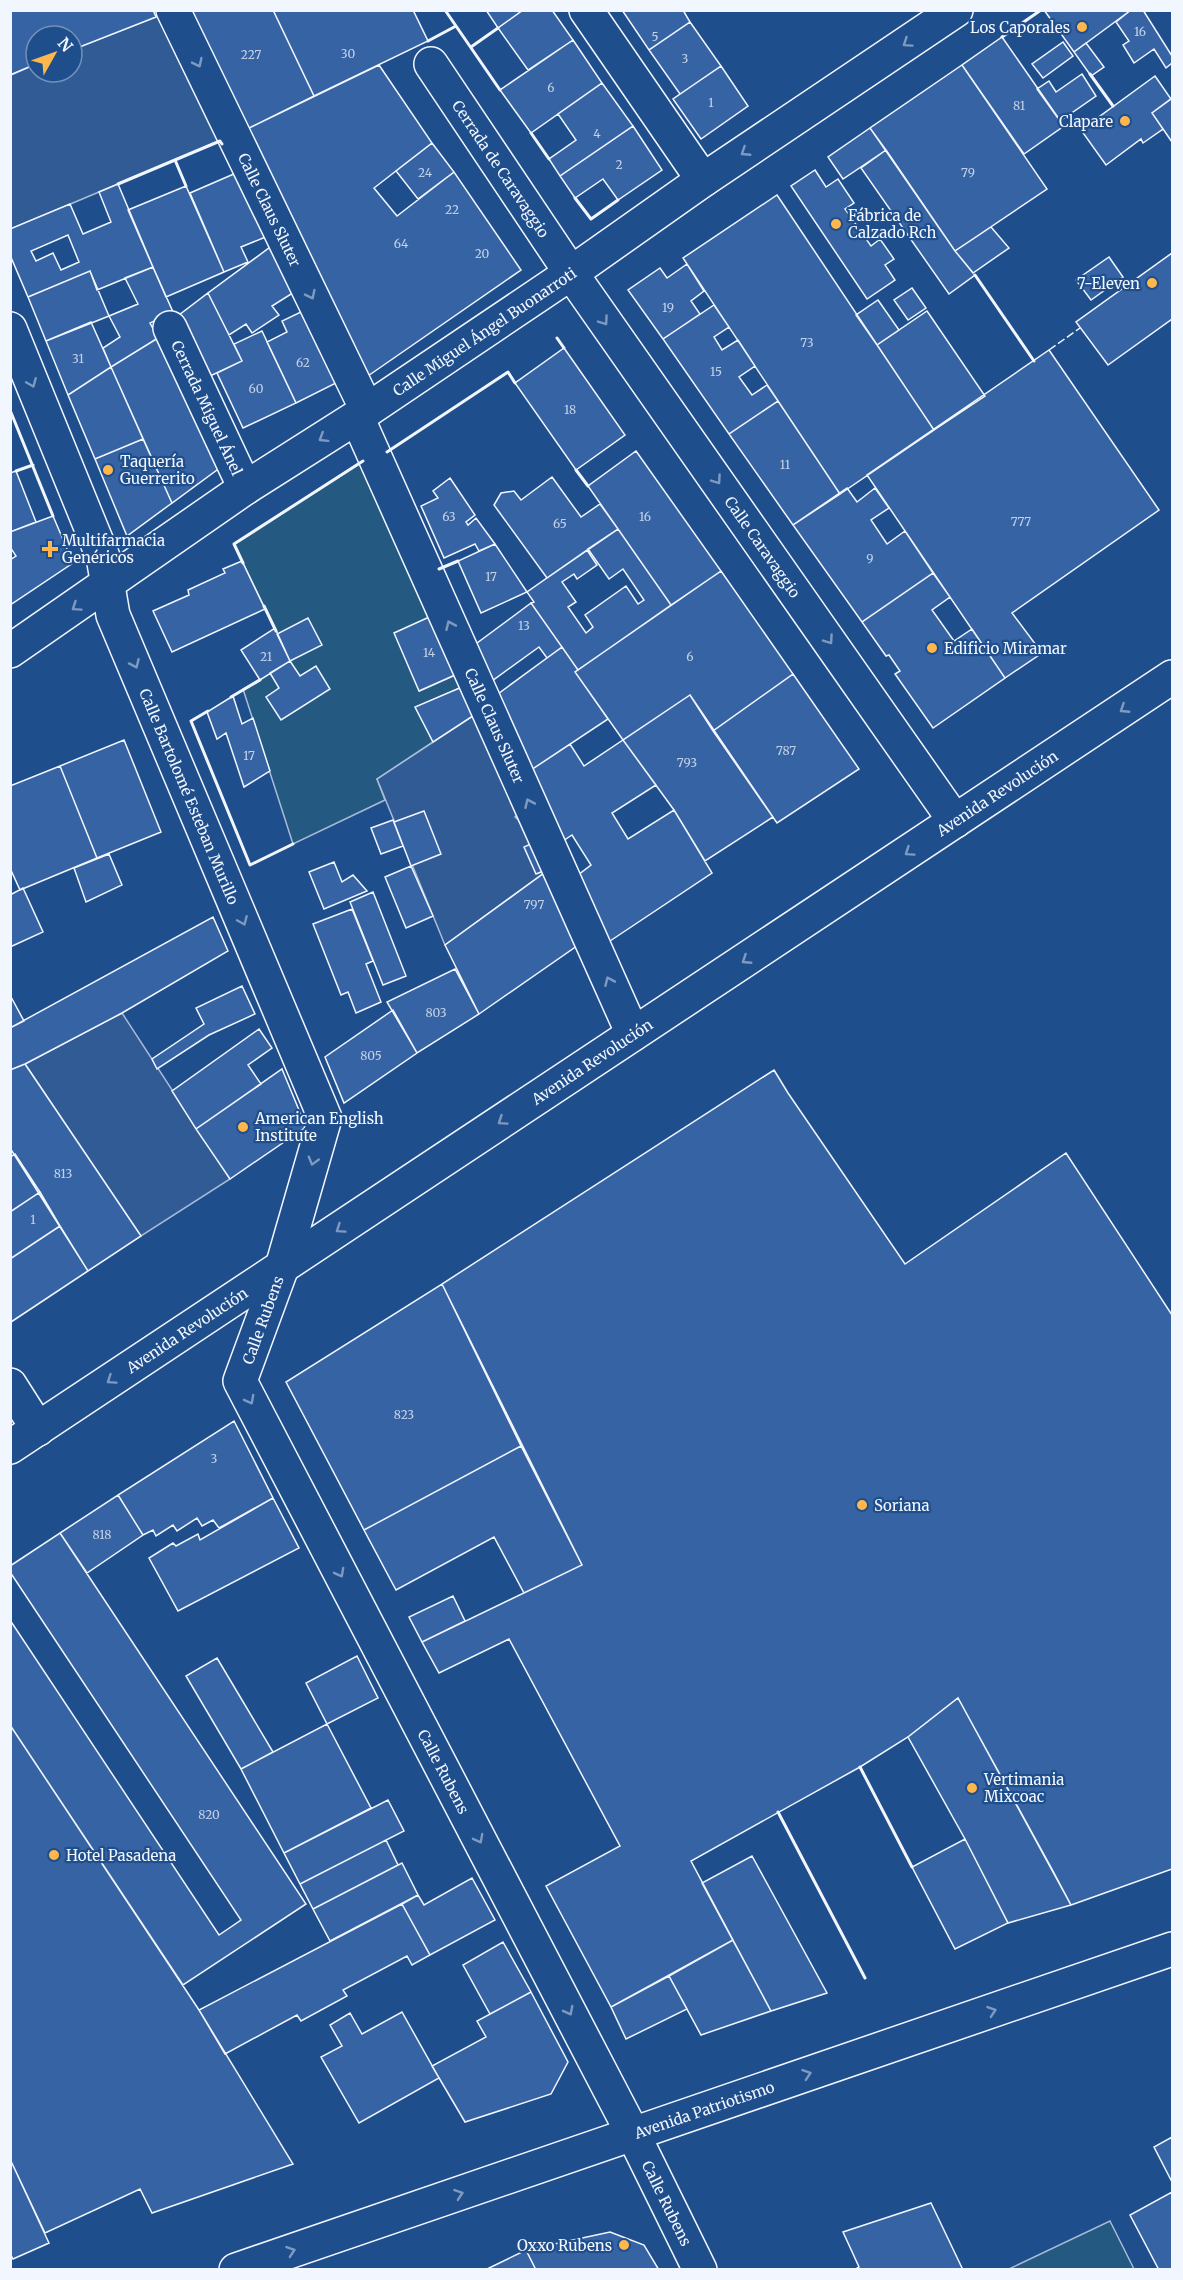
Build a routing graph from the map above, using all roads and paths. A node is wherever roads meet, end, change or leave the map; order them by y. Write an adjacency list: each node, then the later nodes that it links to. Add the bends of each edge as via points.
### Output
1 (172, 10): 9 (street, Calle Claus Sluter, one-way to 9)
2 (586, 10): 5 (street)
3 (956, 10): 5 (street, Calle Miguel Ángel Buonarroti, one-way to 5)
4 (431, 64): 6 (street, Cerrada de Caravaggio)
5 (703, 180): 6 (street, Calle Miguel Ángel Buonarroti)
6 (571, 273): 9 (street, Calle Miguel Ángel Buonarroti); 14 (street, Calle Caravaggio, one-way to 14)
7 (170, 328): 10 (street, Cerrada Miguel Ánel)
8 (10, 329): 11 (street, Calle Bartolomé Esteban Murillo, one-way to 11, via 103,557)
9 (362, 413): 10 (street, Calle Miguel Ángel Buonarroti, one-way to 10); 15 (street, Calle Claus Sluter, one-way to 9)
10 (245, 488): 11 (street, Calle Miguel Ángel Buonarroti)
11 (108, 585): 12 (street, Calle Miguel Ángel Buonarroti, one-way to 12); 16 (street, Calle Bartolomé Esteban Murillo, one-way to 16, via 113,615 325,1118)
12 (10, 651)
13 (1173, 677): 14 (street, Avenida Revolución, one-way to 14)
14 (956, 821): 15 (street, Avenida Revolución, one-way to 15)
15 (633, 1034): 16 (street, Avenida Revolución, one-way to 16)
16 (282, 1267): 18 (street, Avenida Revolución, one-way to 18); 21 (street, Calle Rubens, one-way to 21, via 240,1381)
17 (10, 1385): 18 (street)
18 (38, 1429): 19 (street, Avenida Revolución)
19 (10, 1447)
20 (1173, 1949): 21 (street, Avenida Patriotismo, one-way to 20)
21 (633, 2134): 22 (street, Avenida Patriotismo, one-way to 21); 23 (street, Calle Rubens)
22 (236, 2270)
23 (700, 2270)

